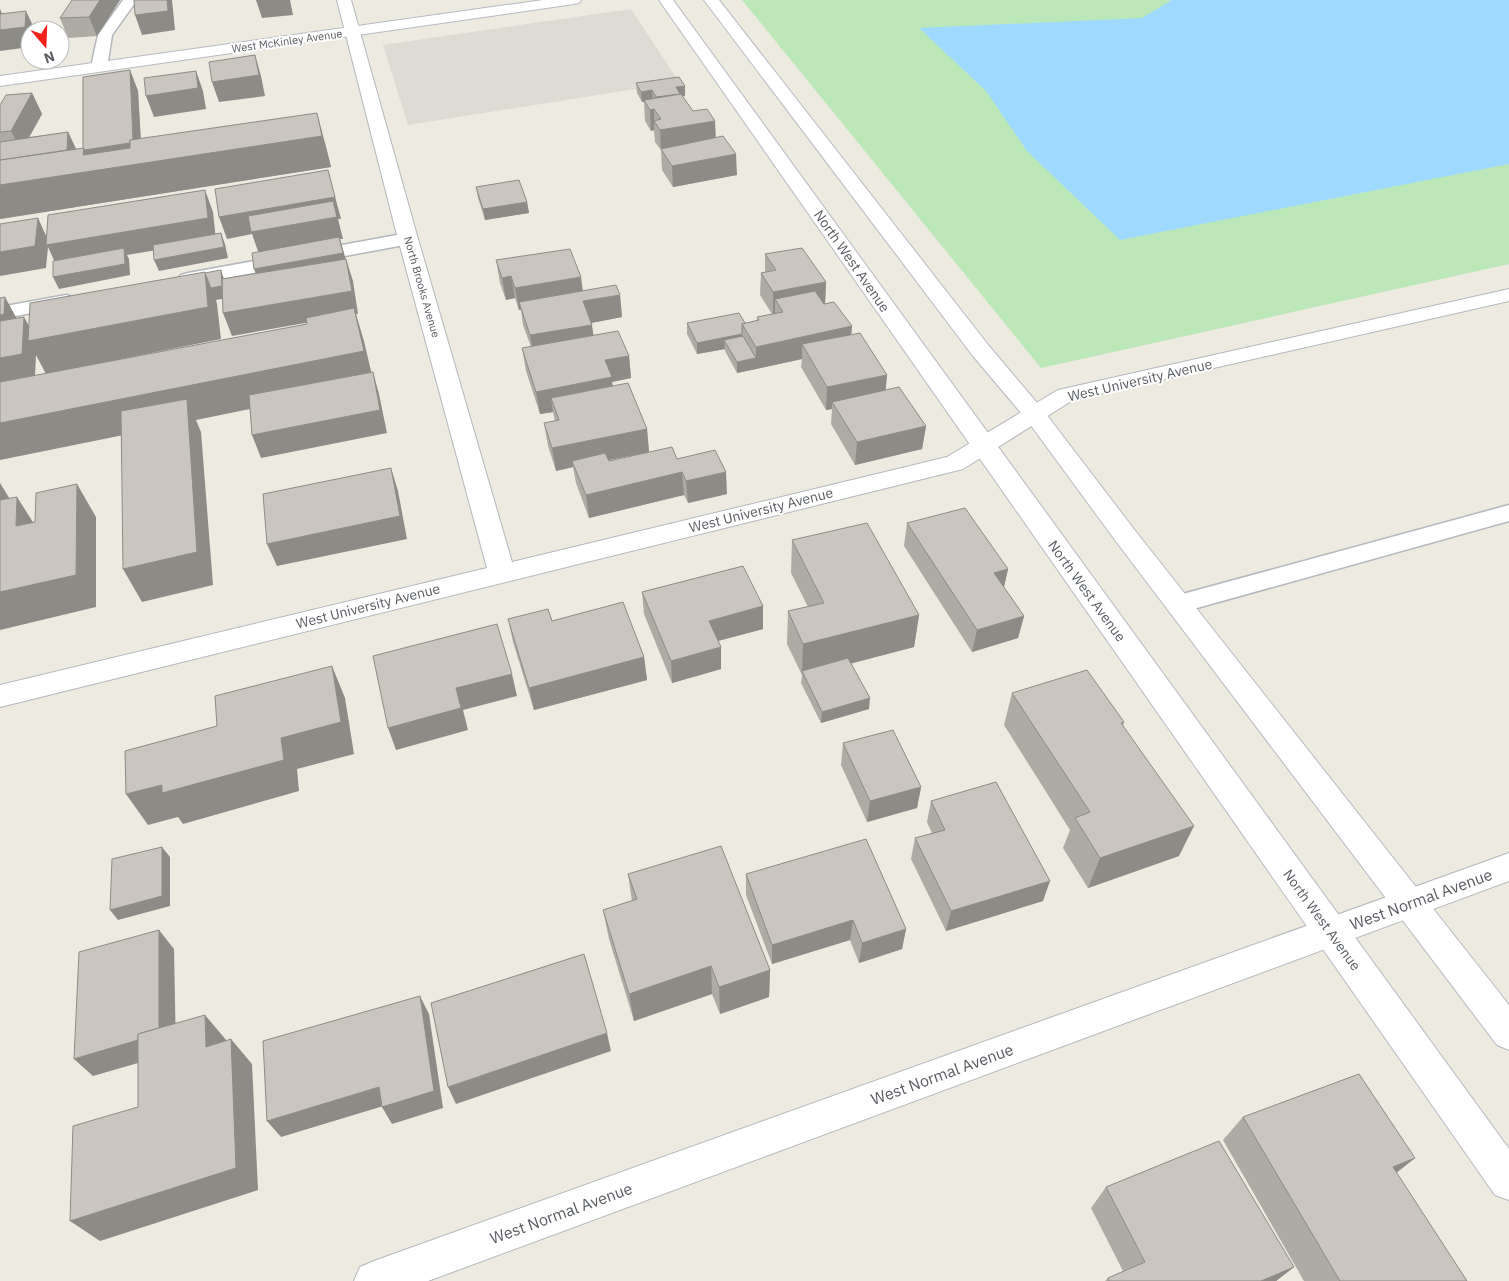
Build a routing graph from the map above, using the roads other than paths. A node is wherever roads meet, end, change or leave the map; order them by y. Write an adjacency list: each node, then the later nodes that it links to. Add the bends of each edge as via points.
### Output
1 (130, 0): 8 (lane, via 105,35)
2 (344, 0): 7 (main road, North Brooks Avenue)
3 (574, 0): 6 (main road, West McKinley Avenue)
4 (666, 0): 16 (main road, North West Avenue)
5 (711, 0): 15 (main road, via 980,351)
6 (517, 4): 7 (main road, West McKinley Avenue)
7 (354, 31): 8 (main road, West McKinley Avenue); 10 (main road, North Brooks Avenue)
8 (99, 67): 9 (main road, West McKinley Avenue)
9 (0, 81)
10 (408, 239): 11 (lane); 18 (main road, North Brooks Avenue)
11 (173, 282)
12 (1509, 295): 15 (main road, West University Avenue, via 1066,396)
13 (86, 297): 14 (lane)
14 (0, 313)
15 (1035, 415): 16 (main road, West University Avenue); 19 (main road)
16 (983, 447): 18 (main road, West University Avenue, via 955,463); 23 (main road, North West Avenue)
17 (1509, 513): 19 (lane)
18 (502, 573): 20 (main road, West University Avenue)
19 (1178, 604): 22 (main road)
20 (0, 696)
21 (1509, 867): 22 (main road, West Normal Avenue)
22 (1409, 904): 23 (main road, West Normal Avenue); 24 (main road)
23 (1331, 932): 25 (main road, North West Avenue); 26 (main road, West Normal Avenue)
24 (1509, 1033)
25 (1509, 1181)
26 (374, 1281)

